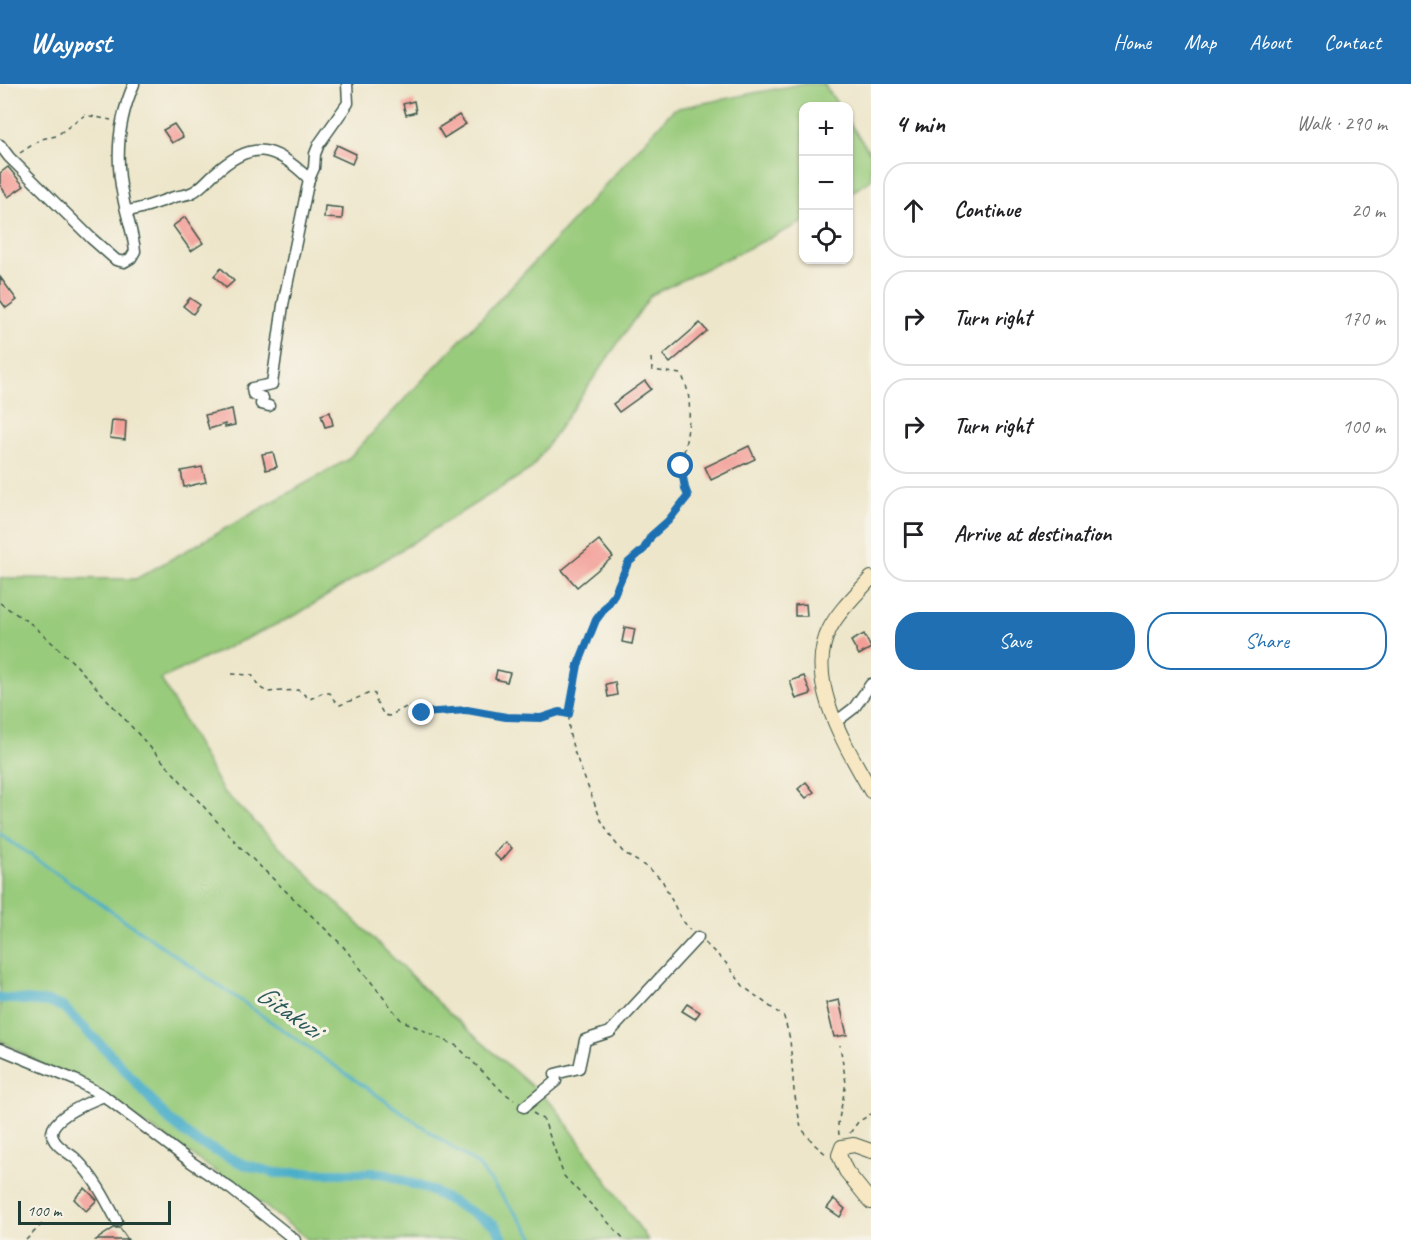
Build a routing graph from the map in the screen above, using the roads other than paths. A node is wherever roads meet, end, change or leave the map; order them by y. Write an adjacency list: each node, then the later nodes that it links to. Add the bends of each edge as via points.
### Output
1 (134, 84): 5 (street, via 121,122 119,153)
2 (347, 84): 4 (street, via 348,103 319,144)
3 (0, 145): 5 (street, via 91,238 116,260 124,262 135,251)
4 (309, 179): 5 (street, via 270,151 258,150 242,153 193,193); 6 (street, via 283,305 272,384 252,388 253,394 263,398 261,404)
5 (127, 212)
6 (269, 406)
7 (871, 578): 9 (main road, via 835,619 825,641 822,679)
8 (871, 684): 9 (street, via 854,708)
9 (837, 721): 10 (main road)
10 (871, 791)
11 (698, 937): 14 (street, via 610,1032 585,1040 579,1068 555,1074 556,1081)
12 (0, 1049): 13 (street)
13 (104, 1096): 17 (street, via 58,1121 52,1135 94,1179); 18 (street)
14 (524, 1107)
15 (871, 1151): 16 (main road, via 844,1150 851,1179)
16 (871, 1202)
17 (117, 1221)
18 (295, 1240)

